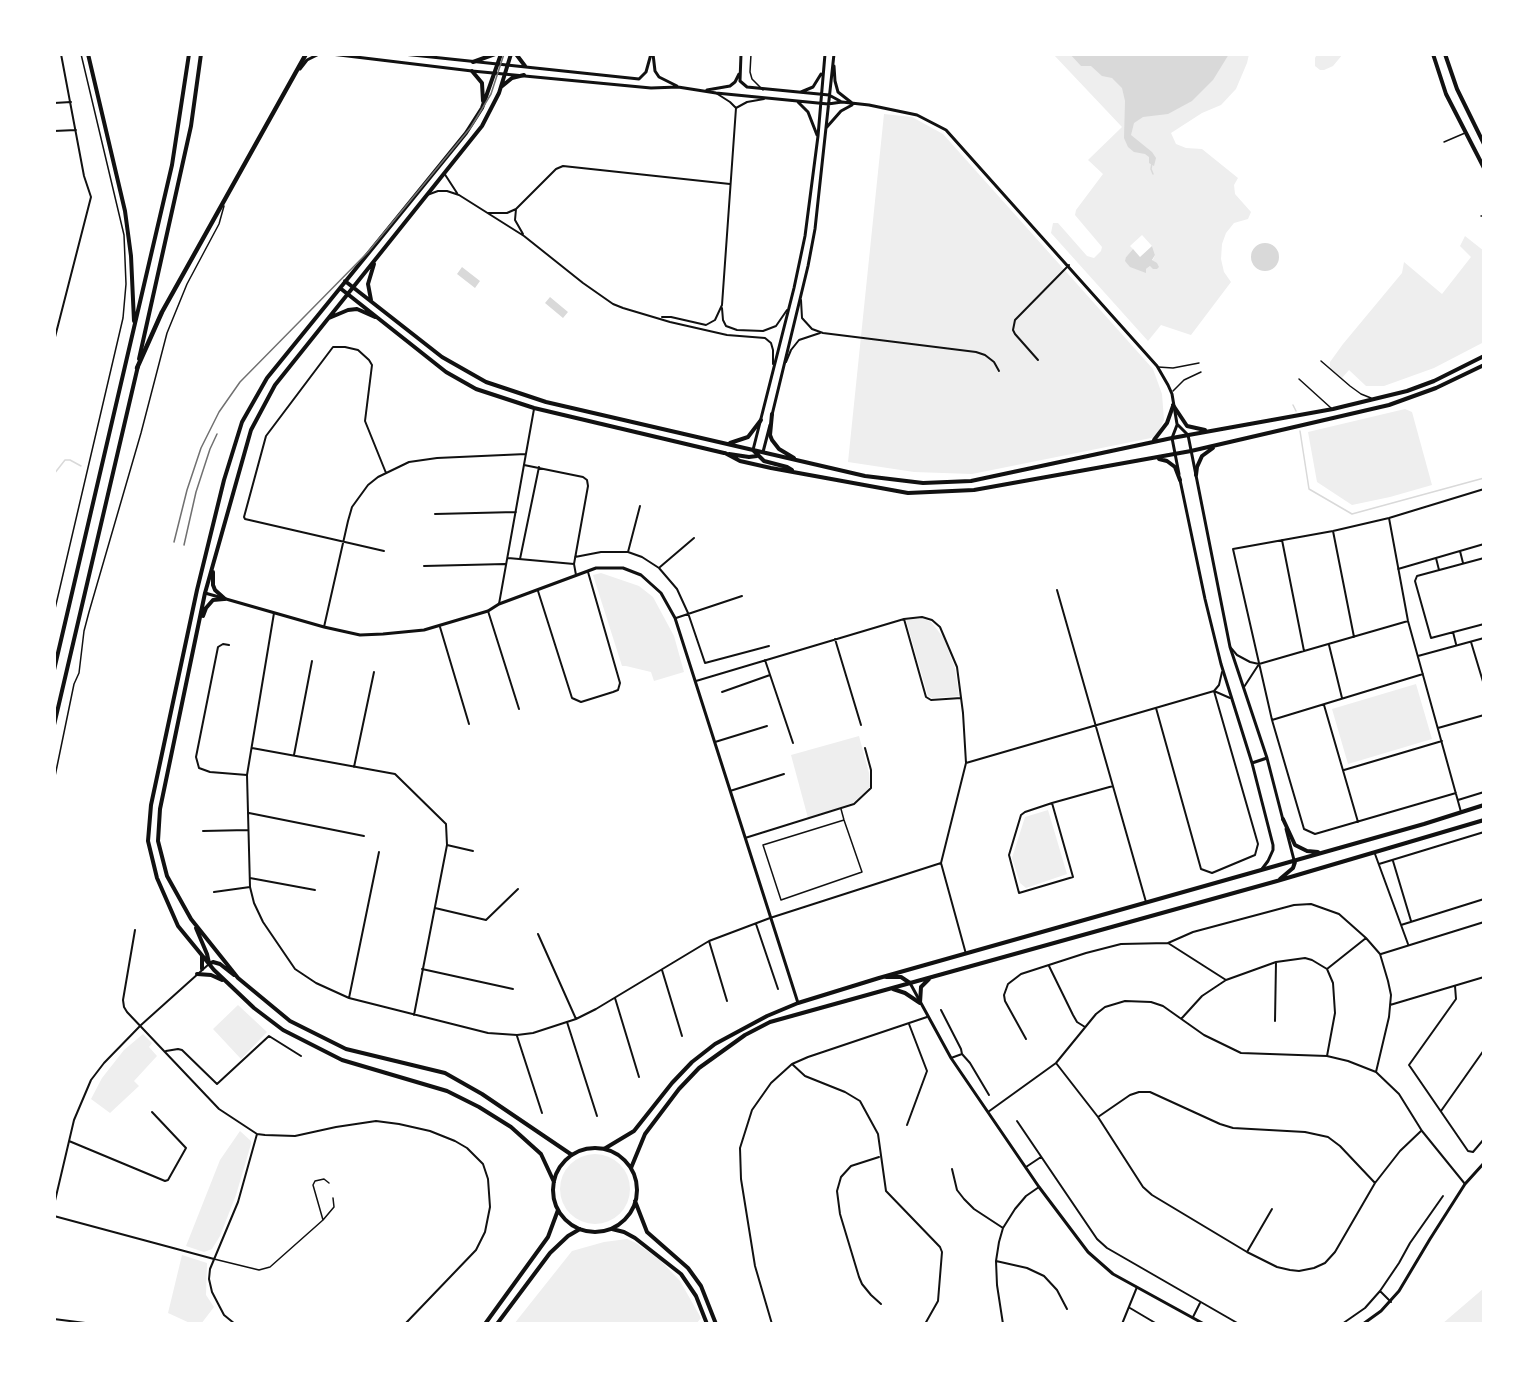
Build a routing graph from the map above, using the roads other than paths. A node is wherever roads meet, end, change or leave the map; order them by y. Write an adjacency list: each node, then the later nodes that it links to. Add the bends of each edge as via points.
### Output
1 (61, 54): 42 (street)
2 (81, 54): 161 (lane, via 124,235 126,284 123,318)
3 (88, 54): 78 (main road, via 125,212)
4 (189, 54): 78 (main road, via 172,165)
5 (201, 54): 87 (main road, via 191,126)
6 (306, 54): 30 (highway)
7 (319, 54): 30 (main road, via 307,60)
8 (331, 54): 25 (main road)
9 (403, 54): 20 (main road)
10 (495, 54): 20 (main road)
11 (501, 54): 21 (main road)
12 (513, 54): 22 (main road); 24 (main road)
13 (652, 54): 24 (main road, via 644,76 639,79); 31 (main road, via 659,77)
14 (741, 54): 26 (main road)
15 (751, 54): 34 (lane, via 752,80)
16 (825, 54): 23 (main road)
17 (1433, 54): 52 (main road)
18 (1445, 54): 55 (main road)
19 (834, 55): 38 (main road); 46 (main road, via 838,91)
20 (473, 62): 21 (main road)
21 (498, 64): 22 (main road); 27 (main road)
22 (508, 65): 24 (main road); 28 (main road)
23 (824, 65): 36 (main road, via 813,87); 37 (main road)
24 (525, 66)
25 (472, 72): 27 (main road); 47 (main road, via 482,83)
26 (740, 72): 33 (main road, via 730,86); 34 (main road, via 742,84)
27 (495, 73): 28 (main road); 47 (main road)
28 (506, 73): 29 (main road); 32 (main road)
29 (524, 75): 31 (main road, via 651,88); 32 (main road, via 512,78)
30 (290, 83): 59 (highway)
31 (678, 87): 33 (main road)
32 (500, 88): 57 (main road, via 482,126)
33 (704, 90): 35 (main road)
34 (763, 90): 36 (main road)
35 (716, 93): 39 (main road); 48 (street)
36 (799, 93): 37 (main road)
37 (821, 94): 38 (main road); 44 (main road)
38 (829, 95): 43 (main road); 45 (main road)
39 (768, 98): 40 (main road); 48 (street)
40 (792, 100): 44 (main road); 53 (main road, via 808,112)
41 (54, 102): 42 (street)
42 (71, 102): 50 (street)
43 (842, 102): 45 (main road); 46 (main road)
44 (821, 104): 45 (main road); 53 (main road)
45 (828, 104): 49 (main road)
46 (854, 104): 49 (main road, via 841,111); 66 (main road, via 917,115 946,130)
47 (483, 105): 67 (main road, via 466,133)
48 (736, 108): 58 (street)
49 (826, 128): 70 (main road, via 815,229)
50 (76, 130): 51 (street); 80 (street, via 91,197)
51 (54, 131)
52 (1465, 134): 54 (lane); 56 (main road)
53 (818, 136): 74 (main road, via 805,236)
54 (1444, 142)
55 (1484, 144)
56 (1484, 168)
57 (444, 173): 60 (street); 61 (main road)
58 (730, 184): 62 (street, via 563,166 556,168); 73 (street)
59 (227, 193): 87 (highway, via 162,312); 223 (lane, via 219,224 166,333 84,631 82,657)
60 (459, 195): 61 (street, via 438,191); 63 (street)
61 (425, 197): 65 (main road)
62 (516, 209): 63 (street, via 507,213); 64 (street, via 515,220)
63 (485, 212): 64 (street)
64 (524, 236): 75 (street, via 613,304)
65 (377, 258): 68 (main road); 72 (main road, via 368,284)
66 (1069, 266): 82 (street, via 1015,320 1015,334); 86 (main road)
67 (345, 281): 68 (main road); 69 (main road)
68 (354, 287): 71 (main road); 72 (main road)
69 (340, 288): 71 (main road); 152 (main road, via 267,378 242,422)
70 (802, 293): 79 (street, via 802,318 812,329); 91 (main road)
71 (348, 294): 76 (main road); 77 (main road)
72 (372, 301): 107 (main road, via 442,357 486,382 546,402)
73 (722, 305): 74 (street, via 726,326 763,331 776,326); 75 (street, via 715,320 706,325)
74 (790, 306): 88 (main road)
75 (658, 317): 88 (street, via 727,335 765,338 773,350)
76 (328, 318): 77 (main road, via 357,309); 138 (main road, via 275,385 251,430)
77 (381, 320): 98 (main road, via 446,372 476,389)
78 (134, 328): 187 (main road)
79 (823, 333): 89 (street, via 976,352 994,362); 91 (street, via 799,339)
80 (54, 341)
81 (1484, 356): 93 (main road)
82 (1038, 360)
83 (1321, 362): 96 (lane, via 1361,394)
84 (1199, 363): 86 (lane, via 1173,369)
85 (1484, 365): 95 (main road)
86 (1158, 366): 94 (main road)
87 (137, 368): 204 (main road)
88 (774, 371): 101 (main road)
89 (999, 371)
90 (1201, 372): 94 (lane, via 1184,380)
91 (782, 373): 100 (main road)
92 (1299, 379): 99 (lane)
93 (1407, 391): 95 (main road); 96 (main road)
94 (1172, 394): 97 (main road)
95 (1413, 397): 108 (main road)
96 (1374, 399): 99 (main road)
97 (1173, 405): 102 (main road); 103 (main road, via 1187,426); 106 (main road, via 1164,430)
98 (534, 408): 112 (main road); 113 (street)
99 (1333, 409): 103 (main road)
100 (772, 414): 111 (main road); 117 (main road, via 772,440)
101 (761, 420): 107 (main road, via 748,437); 109 (main road)
102 (1177, 424): 104 (main road); 105 (main road)
103 (1211, 431): 104 (main road)
104 (1188, 435): 105 (main road); 110 (main road)
105 (1172, 438): 106 (main road); 114 (main road)
106 (1150, 442): 117 (main road, via 971,481 897,481)
107 (726, 444): 109 (main road)
108 (1219, 444): 110 (main road); 122 (main road, via 1202,456)
109 (753, 450): 111 (main road); 115 (main road)
110 (1191, 451): 114 (main road); 122 (main road)
111 (763, 452): 115 (main road); 117 (main road)
112 (725, 453): 115 (main road); 120 (main road, via 740,461)
113 (526, 454): 118 (street); 121 (street, via 437,458 409,462)
114 (1175, 454): 116 (main road); 123 (main road)
115 (757, 456): 120 (main road)
116 (1152, 459): 120 (main road, via 953,492 908,493); 123 (main road, via 1171,463)
117 (797, 460)
118 (524, 465): 119 (street); 126 (street)
119 (538, 467): 137 (street, via 586,480); 142 (street)
120 (795, 472)
121 (386, 473): 132 (street, via 359,496); 132 (street, via 365,421 372,365 358,350 333,347 266,436 244,517)
122 (1196, 475): 180 (main road)
123 (1180, 480): 185 (main road)
124 (1484, 489): 128 (street)
125 (640, 506): 136 (street)
126 (516, 512): 127 (street); 139 (street)
127 (435, 514)
128 (1389, 518): 129 (street); 148 (street)
129 (1333, 531): 131 (street); 172 (street)
130 (694, 538): 147 (street)
131 (1282, 540): 181 (street); 186 (street, via 1233,549)
132 (343, 542): 134 (street); 170 (street)
133 (1484, 544): 135 (street)
134 (384, 551)
135 (1460, 551): 140 (street); 143 (street)
136 (628, 552): 137 (street); 147 (street)
137 (575, 557): 145 (street)
138 (215, 558): 155 (main road); 158 (main road, via 213,585)
139 (507, 558): 142 (street); 144 (street)
140 (1436, 558): 148 (street); 149 (street)
141 (1484, 558): 143 (street)
142 (520, 559): 145 (street)
143 (1463, 563): 149 (street)
144 (506, 564): 146 (street); 159 (street)
145 (574, 564): 151 (street)
146 (424, 566)
147 (659, 568): 163 (street, via 677,589)
148 (1398, 569): 166 (street)
149 (1439, 570): 171 (street, via 1417,576 1415,581 1430,636)
150 (588, 571): 151 (main road); 154 (street, via 621,683 618,690 581,702 574,700); 164 (main road, via 604,567 632,570 661,593)
151 (576, 575): 154 (main road)
152 (199, 581): 155 (main road); 157 (main road)
153 (1057, 590): 208 (street)
154 (538, 591): 159 (main road)
155 (205, 593): 157 (main road); 158 (main road); 168 (main road)
156 (742, 596): 163 (street)
157 (195, 598): 276 (main road, via 151,805 148,841 157,878 178,926)
158 (225, 599): 162 (main road); 168 (main road, via 209,603)
159 (499, 604): 160 (main road)
160 (488, 611): 169 (main road); 201 (street)
161 (54, 613)
162 (274, 613): 170 (main road); 213 (street)
163 (688, 613): 164 (street); 179 (street, via 705,663)
164 (675, 618): 191 (main road)
165 (904, 619): 174 (street); 196 (street, via 922,617 940,627 957,667); 196 (street, via 926,697)
166 (1408, 621): 172 (street); 182 (street)
167 (1484, 624): 171 (street)
168 (198, 626): 264 (main road, via 160,809 158,841 167,876)
169 (440, 626): 170 (main road, via 360,635); 205 (street)
170 (324, 627)
171 (1454, 632): 178 (street)
172 (1354, 637): 177 (street)
173 (1484, 638): 175 (street)
174 (835, 639): 183 (street); 206 (street)
175 (1471, 641): 178 (street); 192 (street)
176 (229, 645): 222 (street, via 218,647 196,757 199,768 210,772)
177 (1329, 645): 181 (street); 197 (street)
178 (1457, 645): 182 (street)
179 (769, 646)
180 (1230, 647): 186 (street, via 1237,655); 193 (main road)
181 (1304, 651): 186 (street)
182 (1418, 656): 189 (street)
183 (765, 660): 190 (street); 191 (street)
184 (312, 661): 215 (street)
185 (1221, 664): 194 (street, via 1222,679); 198 (main road)
186 (1258, 664): 193 (street); 203 (street)
187 (54, 670)
188 (374, 672): 219 (street)
189 (1423, 674): 197 (street); 209 (street)
190 (770, 675): 195 (street); 212 (street)
191 (696, 681): 211 (main road)
192 (1484, 685)
193 (1244, 689): 216 (main road)
194 (1214, 691): 198 (street, via 1225,694); 200 (street); 200 (street, via 1258,844 1255,855 1212,873 1201,869)
195 (722, 692)
196 (961, 698): 217 (street)
197 (1342, 698): 199 (street)
198 (1233, 704): 218 (main road)
199 (1324, 705): 203 (street); 220 (street)
200 (1156, 708): 208 (street)
201 (519, 709)
202 (1484, 715): 209 (street)
203 (1272, 720): 237 (street, via 1304,829 1315,834)
204 (54, 724)
205 (469, 724)
206 (861, 725)
207 (767, 726): 211 (street)
208 (1095, 726): 217 (street); 224 (street)
209 (1438, 728): 210 (street)
210 (1442, 741): 220 (street); 227 (street)
211 (714, 742): 225 (main road)
212 (793, 743)
213 (251, 748): 215 (street); 222 (street)
214 (865, 748): 231 (street, via 872,788 854,804)
215 (294, 755): 219 (street)
216 (1267, 758): 218 (main road); 234 (main road)
217 (966, 763): 250 (street)
218 (1252, 763): 252 (main road, via 1273,845)
219 (354, 767): 243 (street, via 399,776 446,824)
220 (1344, 770): 237 (street)
221 (784, 774): 225 (street)
222 (247, 775): 233 (street)
223 (54, 781)
224 (1113, 786): 229 (street); 260 (street)
225 (729, 791): 242 (main road)
226 (1484, 792): 228 (street)
227 (1456, 793): 228 (street); 237 (street)
228 (1458, 800): 232 (street)
229 (1052, 804): 229 (street, via 1073,877 1019,893 1009,860 1021,815)
230 (1484, 805): 232 (main road)
231 (840, 809): 235 (lane); 242 (street)
232 (1461, 812): 247 (main road)
233 (248, 813): 238 (street); 241 (street)
234 (1283, 819): 247 (main road, via 1295,845); 248 (main road)
235 (844, 820): 235 (lane, via 862,872 781,900 763,845)
236 (1484, 820): 246 (main road)
237 (1358, 822)
238 (248, 830): 239 (street); 253 (street)
239 (203, 831)
240 (1484, 832): 249 (street)
241 (364, 836)
242 (745, 838): 262 (main road)
243 (447, 845): 244 (street); 261 (street)
244 (473, 851)
245 (379, 852): 296 (street)
246 (1374, 852): 251 (street); 254 (main road)
247 (1322, 853): 248 (main road)
248 (1295, 861): 252 (main road); 254 (main road, via 1293,868)
249 (1393, 861): 251 (street); 263 (street)
250 (941, 863): 262 (street); 274 (street)
251 (1379, 864): 267 (street)
252 (1261, 871): 260 (main road)
253 (249, 878): 255 (street); 257 (street)
254 (1277, 881): 285 (main road)
255 (250, 887): 258 (street); 296 (street, via 263,922 295,969)
256 (518, 889): 261 (street, via 486,920)
257 (315, 890)
258 (214, 892)
259 (1484, 899): 263 (street)
260 (1146, 902): 274 (main road)
261 (435, 909): 281 (street)
262 (770, 918): 266 (street); 299 (main road)
263 (1411, 921): 267 (street)
264 (194, 922): 278 (main road); 287 (main road)
265 (1484, 922): 273 (street)
266 (756, 924): 271 (street); 294 (street)
267 (1401, 926): 273 (street)
268 (135, 930): 310 (street, via 123,1000 126,1012)
269 (538, 934): 306 (street)
270 (1366, 938): 272 (street, via 1339,914 1311,904 1277,908); 275 (street); 283 (street)
271 (709, 941): 282 (street); 298 (street)
272 (1168, 943): 279 (street, via 1121,944); 289 (street)
273 (1408, 944): 275 (street)
274 (966, 954): 288 (main road)
275 (1380, 954): 301 (street)
276 (202, 956): 278 (main road); 280 (main road)
277 (1276, 962): 283 (street, via 1305,958); 289 (street); 307 (street)
278 (209, 963): 280 (street); 287 (main road, via 220,964); 290 (main road)
279 (1049, 966): 311 (street, via 1077,1022); 314 (street, via 1021,974 1006,989 1005,1001)
280 (202, 969): 284 (street)
281 (422, 969): 293 (street); 303 (street)
282 (662, 969): 297 (street); 313 (street)
283 (1327, 969): 319 (street, via 1335,998)
284 (197, 974): 290 (main road); 310 (street)
285 (932, 976): 291 (main road); 300 (main road, via 921,987)
286 (1484, 977): 292 (street)
287 (238, 978): 339 (main road, via 290,1021 346,1049 445,1073)
288 (879, 978): 291 (main road, via 901,977); 299 (main road)
289 (1226, 980): 305 (street, via 1202,996)
290 (226, 981): 346 (main road, via 283,1030 342,1060 447,1091 479,1107 511,1127 541,1154)
291 (910, 983): 295 (main road); 300 (main road)
292 (1455, 986): 301 (street); 326 (street, via 1456,999 1409,1065)
293 (513, 989)
294 (778, 989)
295 (889, 989): 300 (main road); 344 (main road, via 770,1023 721,1051 679,1089 645,1134)
296 (349, 998): 303 (street)
297 (615, 998): 306 (street); 324 (street)
298 (727, 1002)
299 (798, 1003): 338 (main road, via 715,1044 672,1083 634,1131)
300 (920, 1003): 304 (main road)
301 (1390, 1005): 323 (street)
302 (941, 1010): 317 (street)
303 (414, 1015): 312 (street, via 488,1033)
304 (927, 1017): 309 (street); 320 (main road)
305 (1182, 1018): 311 (street, via 1150,1002 1125,1001 1105,1007); 319 (street, via 1204,1035 1241,1053)
306 (576, 1019): 308 (street)
307 (1275, 1021)
308 (567, 1022): 312 (street); 330 (street)
309 (909, 1024): 322 (street); 333 (street, via 927,1071)
310 (141, 1025): 316 (street); 337 (street, via 91,1080)
311 (1085, 1027): 321 (street)
312 (517, 1035): 329 (street)
313 (682, 1036)
314 (1026, 1039)
315 (1484, 1050): 326 (street)
316 (164, 1051): 318 (street, via 183,1050 217,1084 269,1036); 335 (street, via 208,1100)
317 (962, 1054): 320 (street); 325 (street)
318 (301, 1056)
319 (1327, 1056): 323 (street)
320 (951, 1059): 328 (main road)
321 (1056, 1063): 328 (street); 331 (street)
322 (792, 1064): 340 (street, via 805,1076 860,1101 878,1134); 381 (street, via 771,1083 752,1110 740,1148 755,1266)
323 (1376, 1072): 334 (street, via 1399,1094)
324 (639, 1077)
325 (989, 1095)
326 (1441, 1111): 336 (street, via 1468,1151 1473,1152)
327 (152, 1112): 337 (street, via 186,1148 168,1180)
328 (988, 1112): 343 (main road)
329 (542, 1113)
330 (597, 1116)
331 (1098, 1117): 348 (street, via 1130,1095 1150,1092 1233,1128 1328,1137); 362 (street, via 1143,1187)
332 (1017, 1121): 341 (street)
333 (907, 1125)
334 (1422, 1131): 348 (street); 349 (street)
335 (257, 1134): 363 (street, via 238,1202); 374 (street, via 289,1137 376,1121 399,1124 455,1141 483,1164 490,1207 485,1232 476,1250)
336 (1484, 1139)
337 (69, 1141): 354 (street)
338 (604, 1149): 339 (main road, via 592,1148); 344 (main road, via 624,1159)
339 (572, 1155): 346 (main road, via 557,1172)
340 (880, 1156): 369 (street, via 851,1166 841,1177 837,1191 861,1284); 382 (street, via 889,1196 934,1238 942,1252 938,1301)
341 (1041, 1157): 343 (street); 368 (street, via 1097,1239)
342 (1484, 1163): 349 (main road)
343 (1025, 1167): 350 (main road)
344 (631, 1168): 353 (main road, via 637,1190)
345 (952, 1169): 359 (street, via 957,1190 964,1199)
346 (554, 1182): 356 (main road)
347 (329, 1183): 358 (lane, via 324,1179 313,1185)
348 (1375, 1183): 362 (street, via 1325,1263 1290,1270)
349 (1465, 1185): 367 (main road)
350 (1039, 1187): 359 (street, via 1026,1196); 365 (main road, via 1088,1252 1113,1274)
351 (1443, 1196): 366 (street)
352 (333, 1198): 358 (lane, via 334,1207)
353 (635, 1201): 361 (main road, via 624,1220); 380 (main road, via 647,1232 688,1268 701,1286)
354 (54, 1204)
355 (1272, 1209): 362 (street)
356 (558, 1210): 360 (main road); 377 (main road, via 543,1246)
357 (54, 1216): 363 (street)
358 (323, 1220): 363 (lane, via 270,1267 259,1269)
359 (1003, 1228): 364 (street)
360 (580, 1229): 361 (main road); 378 (main road, via 555,1248)
361 (612, 1229): 379 (main road, via 635,1238 681,1274 696,1296)
362 (1247, 1252)
363 (214, 1259): 376 (street, via 209,1279 212,1292 224,1315)
364 (996, 1261): 371 (street, via 1044,1276); 383 (street)
365 (1137, 1287): 370 (street); 372 (main road)
366 (1380, 1291): 367 (street); 388 (street, via 1365,1308)
367 (1391, 1302): 389 (main road)
368 (1200, 1303): 372 (street); 387 (street)
369 (882, 1304)
370 (1130, 1308): 384 (street); 385 (street)
371 (1067, 1309)
372 (1193, 1317): 386 (main road)
373 (54, 1319): 375 (street)
374 (408, 1323)
375 (93, 1324)
376 (235, 1324)
377 (485, 1324)
378 (497, 1324)
379 (707, 1324)
380 (716, 1324)
381 (772, 1324)
382 (925, 1324)
383 (1004, 1324)
384 (1122, 1324)
385 (1158, 1324)
386 (1204, 1324)
387 (1239, 1324)
388 (1342, 1324)
389 (1363, 1324)

